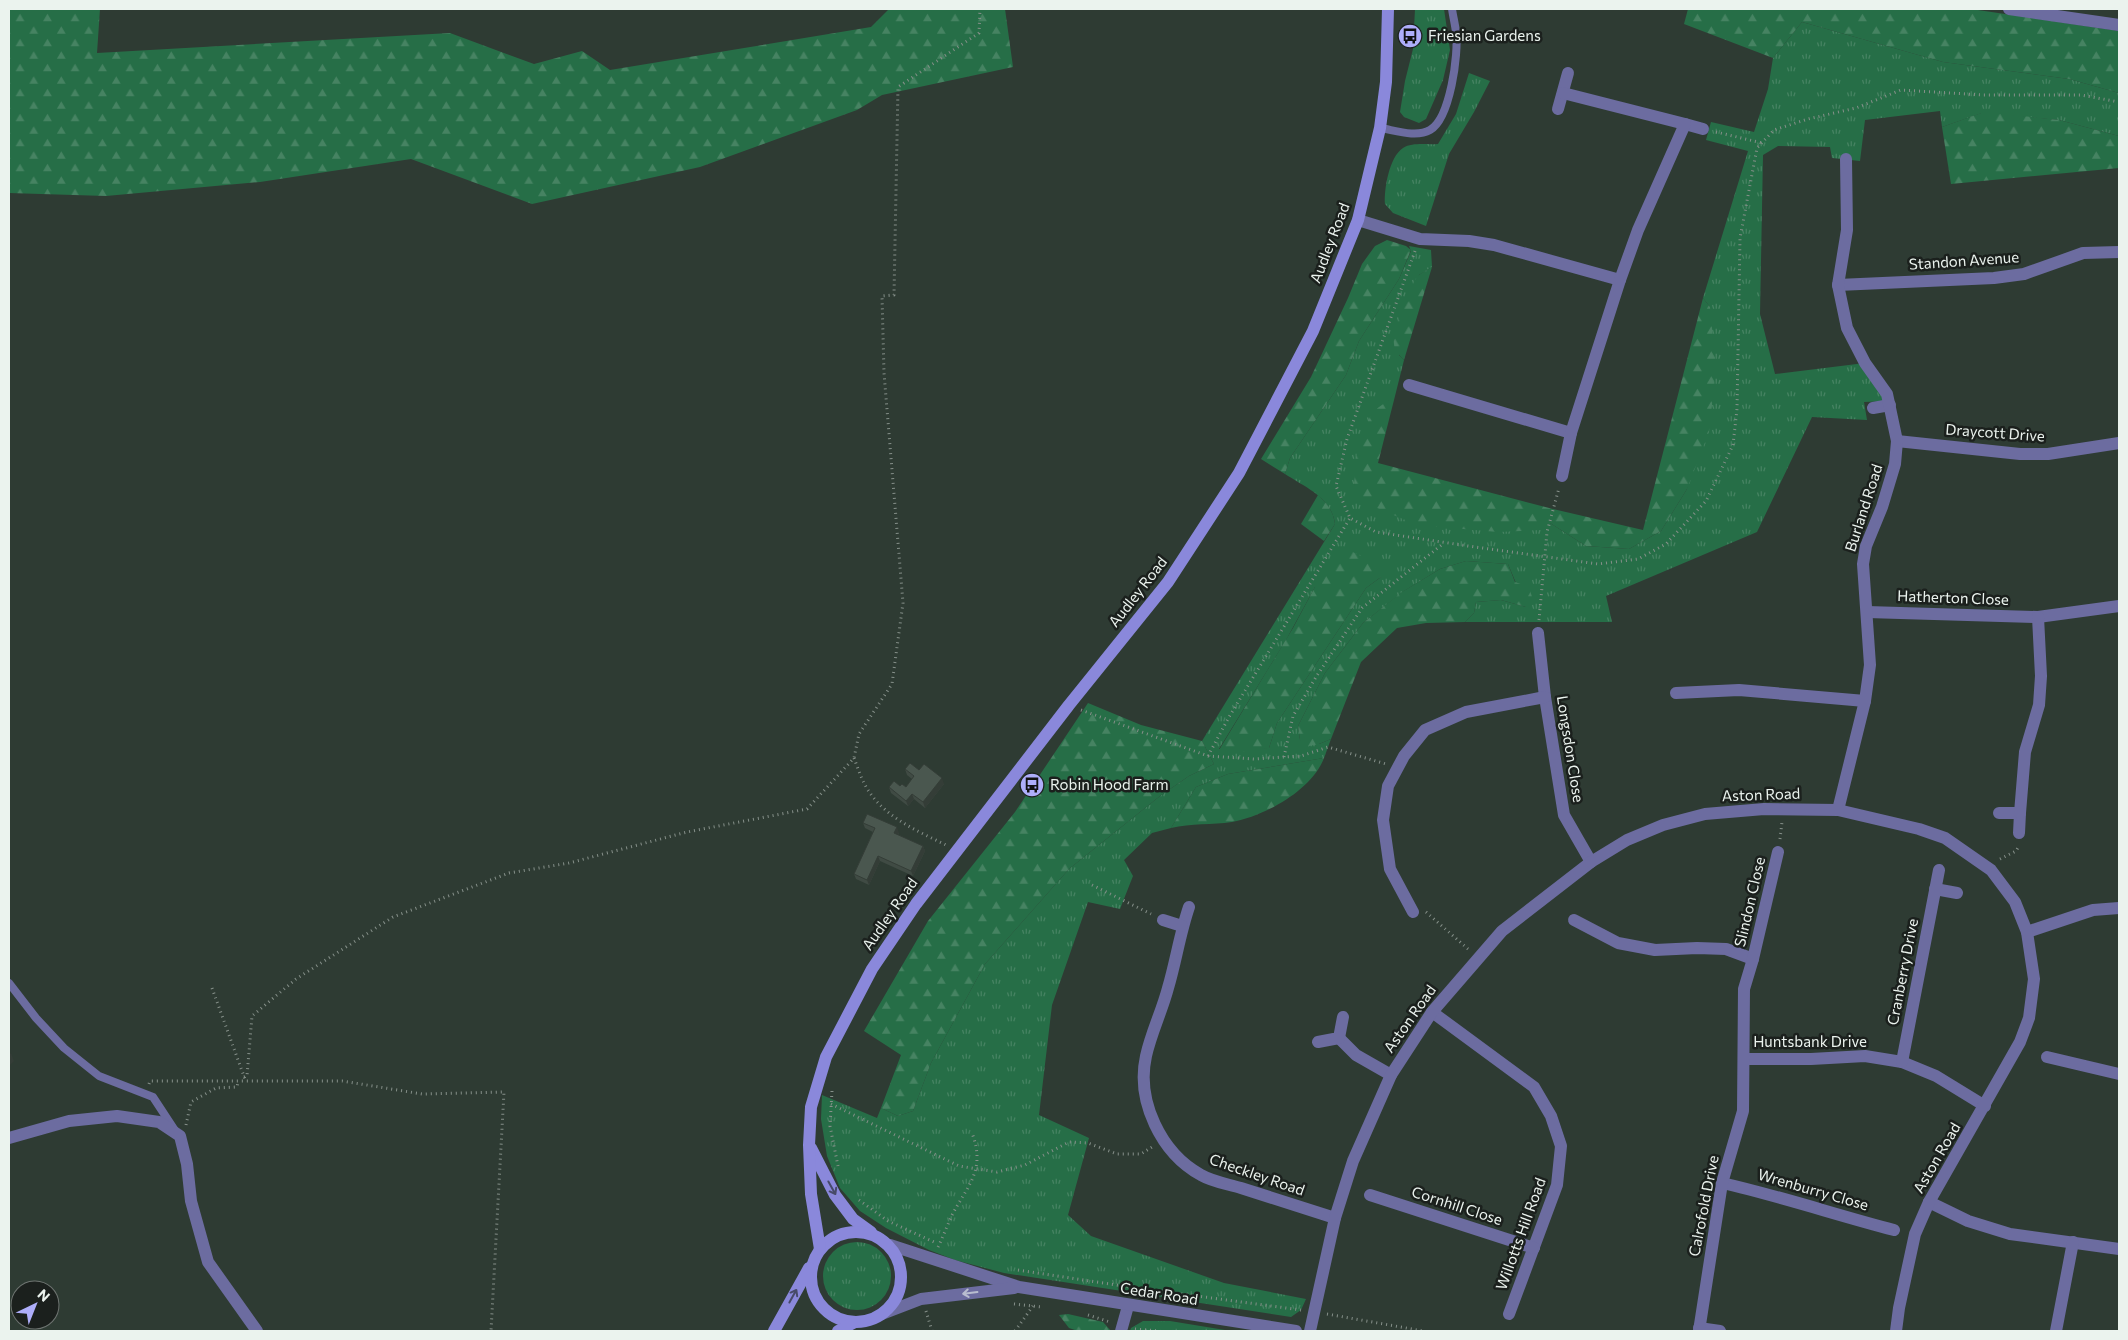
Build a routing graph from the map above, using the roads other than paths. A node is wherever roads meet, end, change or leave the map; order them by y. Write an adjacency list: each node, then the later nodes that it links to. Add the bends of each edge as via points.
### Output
1 (1388, 9): 9 (main road, Audley Road, via 1386,82)
2 (1452, 9): 9 (lane, via 1456,66 1442,115 1430,130 1416,134)
3 (2009, 9): 4 (street)
4 (2119, 25)
5 (1568, 74): 6 (street)
6 (1563, 92): 7 (street); 8 (street)
7 (1558, 109)
8 (1685, 124): 10 (street); 14 (street, via 1638,230)
9 (1380, 128): 12 (main road, Audley Road)
10 (1703, 129)
11 (1846, 159): 15 (street, Burland Road, via 1847,230)
12 (1358, 220): 14 (street, via 1420,239 1494,245); 60 (main road, Audley Road, via 1313,331 1239,473 1168,582 957,850 872,969 826,1057 811,1107)
13 (2119, 252): 15 (street, Standon Avenue, via 2083,253 2024,274 1994,278)
14 (1620, 280): 19 (street)
15 (1838, 285): 17 (street, Burland Road, via 1847,328 1865,363 1887,394)
16 (1409, 384): 19 (street)
17 (1890, 406): 18 (street); 20 (street, Burland Road)
18 (1873, 408)
19 (1571, 432): 22 (street)
20 (1897, 441): 21 (street, Draycott Drive, via 2020,454 2048,454); 24 (street, Burland Road, via 1895,464 1866,546 1863,564)
21 (2119, 442)
22 (1562, 476)
23 (2119, 606): 25 (street, Hatherton Close)
24 (1867, 612): 25 (street, Hatherton Close); 29 (street, Burland Road, via 1870,665)
25 (2038, 617): 32 (street, via 2039,705 2024,752)
26 (1538, 633): 28 (street, Longsdon Close)
27 (1676, 693): 29 (street, via 1739,690)
28 (1545, 697): 35 (street, Longsdon Close, via 1564,815); 41 (street, via 1466,712 1425,730 1404,756 1388,786 1383,820 1390,869)
29 (1865, 700): 30 (street, Burland Road)
30 (1838, 810): 35 (street, Aston Road, via 1783,809 1704,814 1663,825 1627,840); 45 (street, Aston Road, via 1945,838 1991,870 2015,902)
31 (1999, 813): 32 (street)
32 (2020, 813): 33 (street)
33 (2019, 833)
34 (1778, 852): 46 (street, Slindon Close)
35 (1591, 862): 48 (street, Aston Road, via 1502,931)
36 (1939, 870): 37 (street, Cranberry Drive)
37 (1936, 888): 38 (street); 54 (street, Cranberry Drive)
38 (1957, 893)
39 (1189, 907): 44 (street, Checkley Road)
40 (2119, 908): 45 (street, via 2093,910)
41 (1413, 912)
42 (1163, 920): 44 (street)
43 (1574, 920): 46 (street, Slindon Close, via 1618,943 1655,950 1726,949)
44 (1182, 926): 64 (street, Checkley Road, via 1168,988 1146,1056 1144,1079 1154,1125 1180,1159 1202,1176)
45 (2027, 932): 57 (street, Aston Road, via 2034,979 2029,1018 2020,1042)
46 (1753, 959): 53 (street, Slindon Close, via 1744,989)
47 (9, 983): 58 (lane, via 36,1018 84,1066 99,1076 153,1097)
48 (1432, 1012): 56 (street, Aston Road); 68 (street, Willotts Hill Road, via 1534,1087 1551,1116 1561,1146 1557,1185)
49 (1342, 1017): 50 (street)
50 (1339, 1038): 51 (street); 56 (street, via 1356,1055)
51 (1318, 1042)
52 (2047, 1057): 55 (street)
53 (1744, 1059): 54 (street, Huntsbank Drive, via 1865,1056); 61 (street, Calrofold Drive, via 1743,1111)
54 (1902, 1062): 57 (street, Huntsbank Drive, via 1936,1076)
55 (2119, 1074)
56 (1391, 1075): 64 (street, Aston Road, via 1353,1161)
57 (1985, 1106): 63 (street, Aston Road)
58 (180, 1136): 59 (street, via 159,1122 118,1116 69,1121); 79 (street, via 191,1201 208,1262)
59 (9, 1138)
60 (809, 1145): 66 (main road, one-way to 66, via 835,1194 853,1219); 69 (main road, Audley Road, via 811,1194)
61 (1722, 1183): 65 (street, Wrenburry Close); 78 (street, Calrofold Drive)
62 (1370, 1195): 68 (street, Cornhill Close)
63 (1929, 1202): 67 (street, via 1968,1221 2010,1234); 85 (street, Aston Road, via 1915,1234)
64 (1335, 1218): 83 (street, Aston Road)
65 (1894, 1230)
66 (886, 1242): 69 (main road, via 864,1232 848,1232 832,1238); 72 (street); 74 (main road, via 898,1258 902,1278 893,1305)
67 (2073, 1242): 70 (street); 86 (street)
68 (1534, 1248): 75 (street, Willotts Hill Road)
69 (820, 1249): 71 (main road)
70 (2119, 1249)
71 (813, 1262): 76 (main road, via 811,1280 816,1299 836,1318); 80 (main road, one-way to 71)
72 (1019, 1287): 73 (street, Cedar Road); 74 (street, one-way to 74, via 922,1299)
73 (1128, 1306): 77 (street); 82 (street, Cedar Road)
74 (882, 1314): 76 (main road, via 872,1320)
75 (1509, 1314)
76 (855, 1322): 81 (main road)
77 (1122, 1329)
78 (1699, 1330): 84 (street)
79 (257, 1331)
80 (774, 1331)
81 (838, 1331)
82 (1296, 1331)
83 (1310, 1331)
84 (1720, 1331)
85 (1896, 1331)
86 (2056, 1331)

